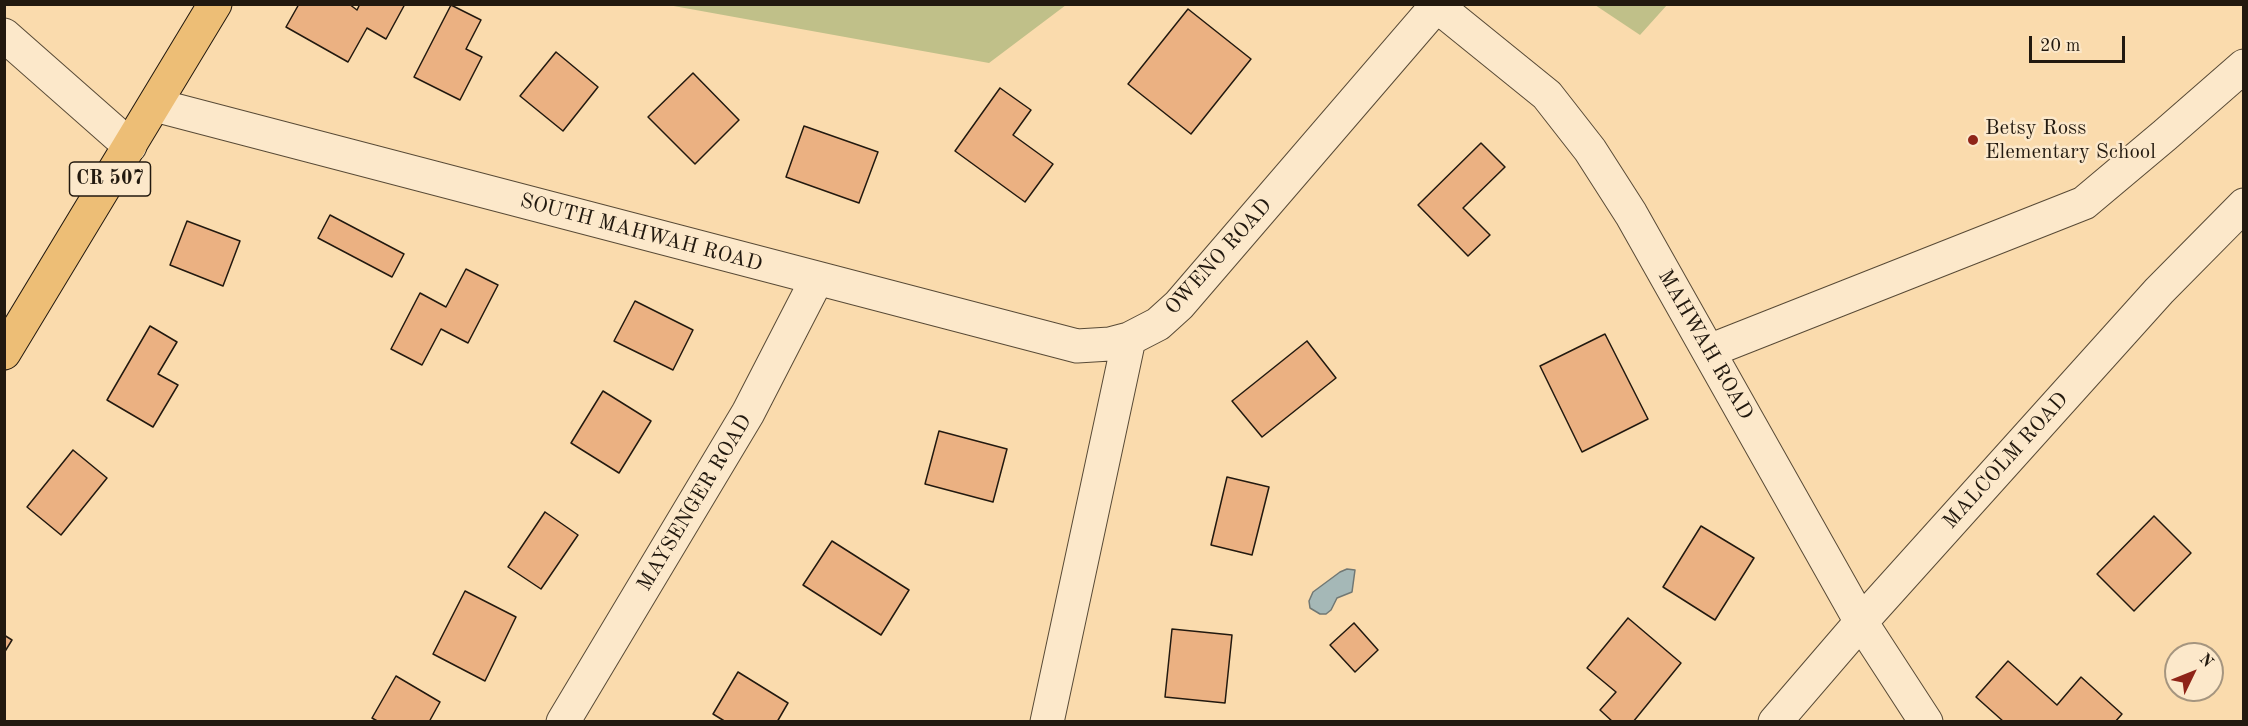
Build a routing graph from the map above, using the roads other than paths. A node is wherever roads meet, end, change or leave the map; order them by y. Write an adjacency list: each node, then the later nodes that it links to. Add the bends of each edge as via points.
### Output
1 (215, 4): 5 (main road, CR 507)
2 (1438, 5): 9 (street, OWENO ROAD, via 1179,305 1158,324); 10 (street, MAHWAH ROAD, via 1547,95 1619,195)
3 (4, 35): 6 (street)
4 (2244, 66): 10 (street, via 2084,203)
5 (155, 105): 6 (main road, CR 507); 8 (street, SOUTH MAHWAH ROAD)
6 (130, 146): 11 (main road, CR 507)
7 (2244, 205): 12 (street, MALCOLM ROAD, via 2159,291)
8 (817, 279): 9 (street, SOUTH MAHWAH ROAD, via 1077,346); 13 (street, MAYSENGER ROAD, via 748,413)
9 (1129, 339): 14 (street)
10 (1709, 351): 12 (street, MAHWAH ROAD)
11 (4, 353)
12 (1861, 621): 15 (street, MALCOLM ROAD); 16 (street, MAHWAH ROAD)
13 (563, 722)
14 (1047, 722)
15 (1775, 722)
16 (1926, 722)

